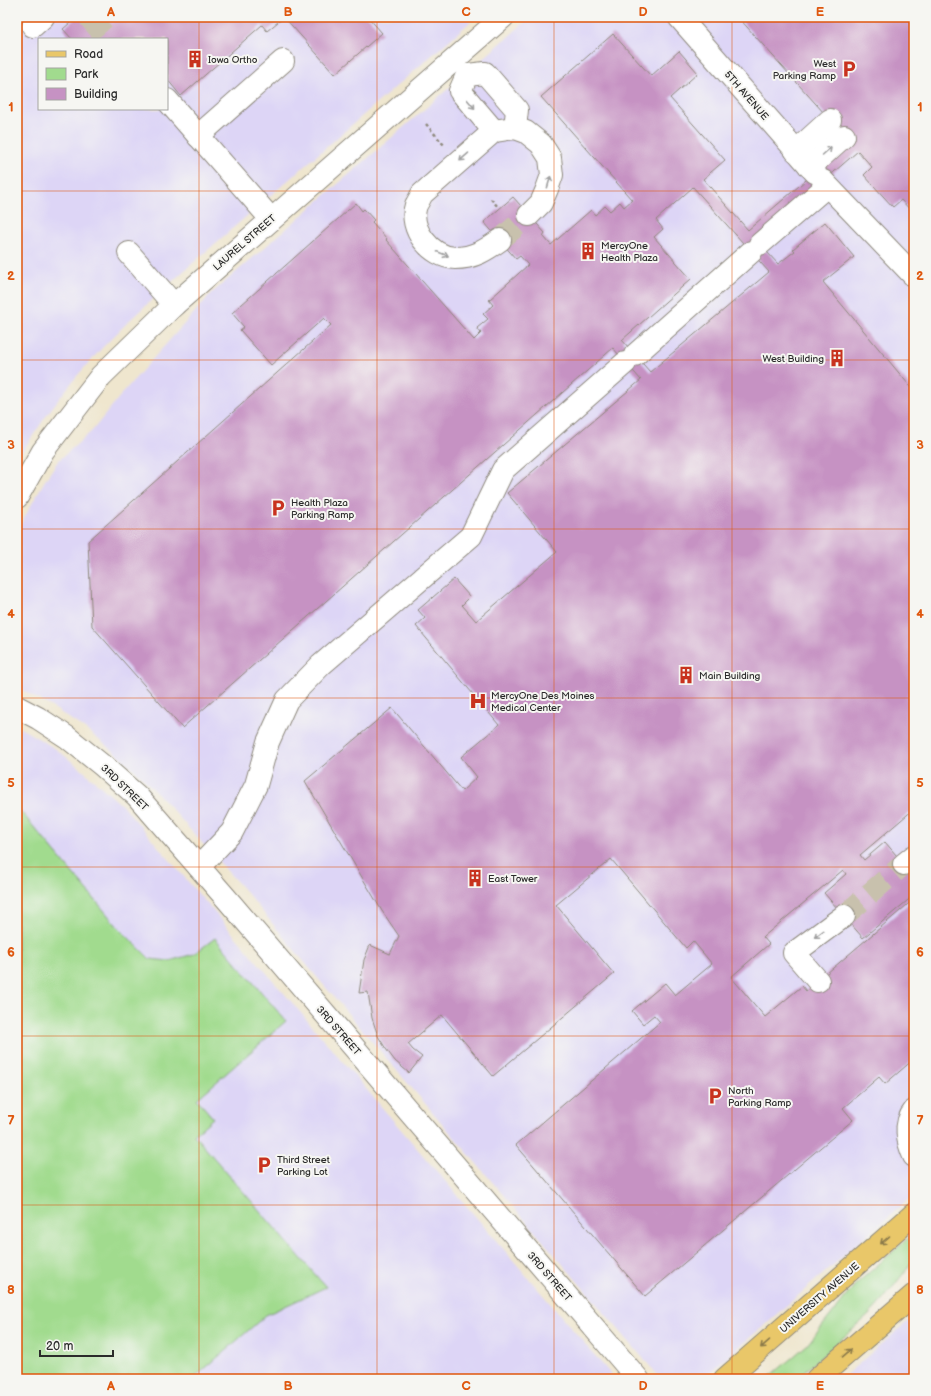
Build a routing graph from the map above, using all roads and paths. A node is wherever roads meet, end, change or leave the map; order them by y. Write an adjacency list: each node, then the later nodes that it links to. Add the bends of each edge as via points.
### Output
1 (503, 17): 4 (street, LAUREL STREET)
2 (679, 17): 12 (street, 5TH AVENUE)
3 (283, 61): 10 (street)
4 (460, 67): 7 (street, via 485,73 517,110); 9 (street, one-way to 9, via 460,91); 16 (street, LAUREL STREET)
5 (168, 101): 10 (street)
6 (426, 124): 11 (path)
7 (515, 128): 9 (street); 15 (street, one-way to 7, via 540,203 547,189 552,174 550,158 541,144 526,132)
8 (837, 128): 12 (street)
9 (494, 131): 17 (street, one-way to 17, via 422,194 416,206 415,218 424,241 432,250 444,256 463,257 481,253)
10 (198, 136): 16 (street)
11 (449, 150)
12 (814, 171): 19 (street, 5TH AVENUE); 23 (street, via 756,248 503,470 472,536 321,665 287,700 268,742 256,785 232,832)
13 (491, 199): 14 (path)
14 (500, 208)
15 (529, 215)
16 (271, 218): 20 (street, LAUREL STREET)
17 (500, 240)
18 (129, 253): 20 (street)
19 (914, 276)
20 (174, 305): 21 (street, LAUREL STREET, via 101,376 43,451)
21 (17, 496)
22 (17, 707): 23 (street, 3RD STREET, via 67,737 103,766 137,796)
23 (200, 867): 30 (street, 3RD STREET)
24 (844, 916): 25 (street, one-way to 25, via 794,953)
25 (818, 981)
26 (914, 1111): 27 (street, via 907,1129 908,1143)
27 (914, 1156)
28 (914, 1214): 31 (main road, UNIVERSITY AVENUE, one-way to 31)
29 (914, 1295): 32 (main road, one-way to 29)
30 (638, 1379)
31 (725, 1379)
32 (817, 1379)

